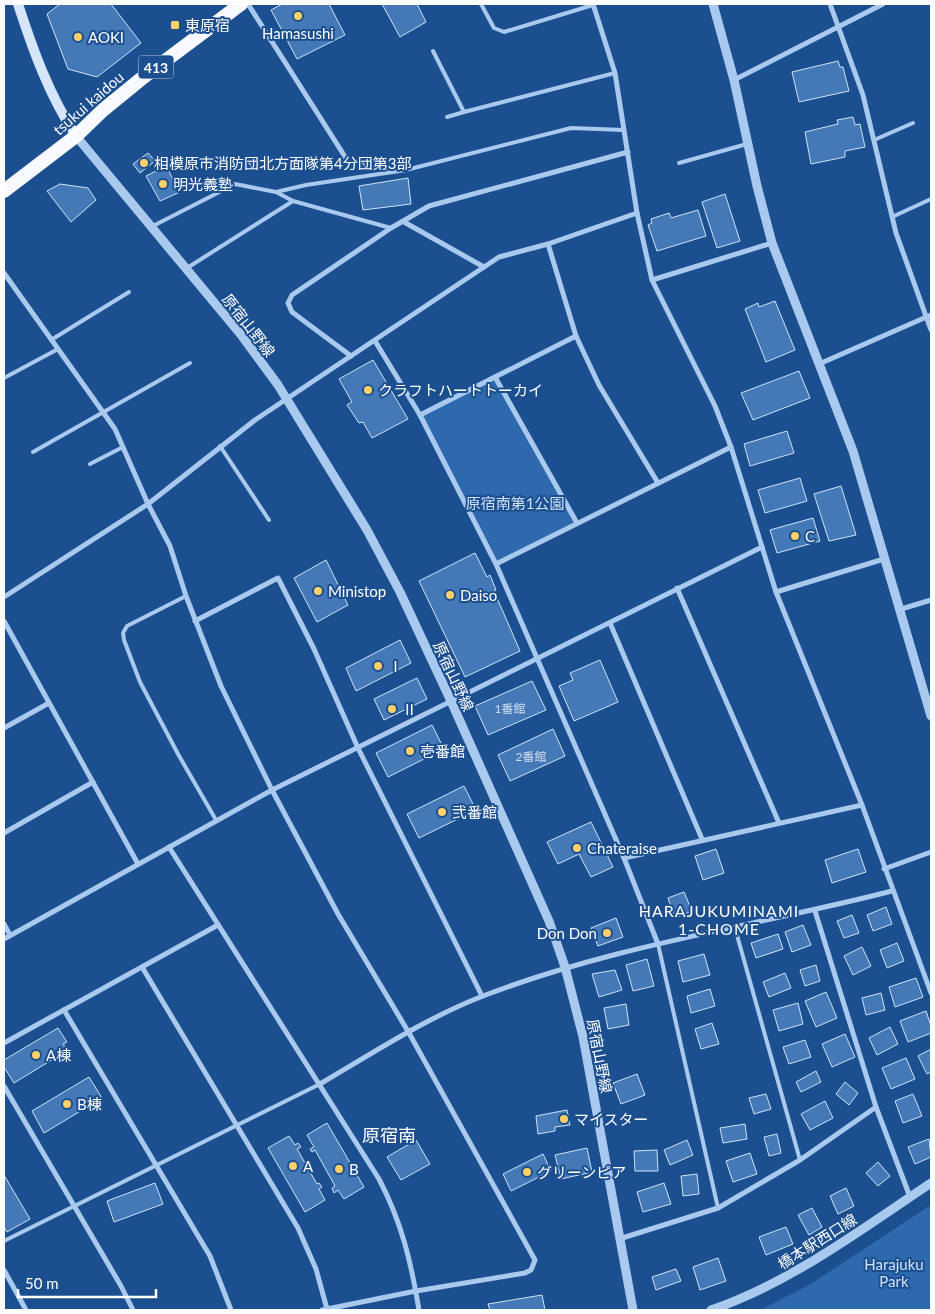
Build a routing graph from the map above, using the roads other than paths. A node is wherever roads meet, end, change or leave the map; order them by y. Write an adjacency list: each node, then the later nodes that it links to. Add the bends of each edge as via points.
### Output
1 (18, 4): 17 (main road, via 45,80 59,111)
2 (241, 4): 17 (highway, tsukui kaidou / 413, via 122,94)
3 (248, 4): 21 (street)
4 (481, 4): 8 (lane, via 494,28 504,32)
5 (712, 4): 12 (street)
6 (830, 4): 9 (street)
7 (883, 4): 9 (street)
8 (593, 5): 11 (street)
9 (838, 26): 12 (street); 18 (street, via 863,95)
10 (433, 52): 13 (lane)
11 (614, 73): 13 (lane); 16 (street)
12 (734, 80): 19 (street)
13 (464, 112): 14 (lane)
14 (447, 117)
15 (914, 123): 18 (lane)
16 (624, 130): 20 (street); 24 (lane, via 571,128 406,170)
17 (76, 136): 23 (highway, tsukui kaidou / 413); 30 (street, 原宿山野線)
18 (874, 140): 28 (street)
19 (748, 144): 22 (lane); 32 (street)
20 (628, 152): 27 (street); 29 (street, via 429,206)
21 (349, 163)
22 (680, 163)
23 (4, 191)
24 (276, 192): 26 (lane); 30 (lane, via 235,184)
25 (931, 199): 28 (lane)
26 (293, 201): 31 (lane); 35 (lane)
27 (637, 213): 33 (street); 37 (street)
28 (892, 217): 39 (street)
29 (404, 222): 31 (street); 34 (street)
30 (151, 227): 35 (street, 原宿山野線)
31 (391, 228): 45 (street, via 288,299 292,312)
32 (772, 243): 37 (street); 47 (street)
33 (548, 244): 34 (street, via 499,257); 41 (street)
34 (484, 267): 43 (street)
35 (187, 268): 50 (street, 原宿山野線)
36 (4, 273): 42 (street)
37 (652, 280): 55 (street, via 715,406)
38 (129, 292): 42 (lane)
39 (929, 317): 40 (street); 47 (street)
40 (931, 330)
41 (576, 336): 48 (street); 58 (street, via 599,385)
42 (51, 340): 44 (street)
43 (375, 341): 45 (street); 52 (street)
44 (58, 350): 49 (lane); 51 (street)
45 (351, 356): 50 (street)
46 (190, 363): 51 (lane)
47 (819, 364): 63 (street, via 853,451)
48 (496, 377): 52 (street); 61 (street)
49 (4, 378)
50 (288, 399): 53 (street); 75 (street, 原宿山野線, via 367,530)
51 (103, 412): 54 (street); 56 (lane)
52 (420, 415): 64 (street)
53 (220, 446): 59 (street); 60 (lane)
54 (124, 447): 57 (lane); 59 (street)
55 (731, 447): 58 (street); 62 (street)
56 (33, 452)
57 (90, 464)
58 (658, 483): 61 (street)
59 (148, 504): 67 (street); 68 (street, via 170,546)
60 (269, 520)
61 (576, 523): 64 (street)
62 (762, 547): 65 (street); 66 (street)
63 (884, 559): 66 (street); 70 (street)
64 (496, 564): 74 (street)
65 (677, 588): 73 (street); 84 (street)
66 (776, 592): 82 (street)
67 (4, 595)
68 (186, 596): 72 (street); 83 (lane, via 127,626 123,633 140,682)
69 (931, 600): 70 (street)
70 (898, 610): 77 (street)
71 (4, 621): 76 (street)
72 (195, 621): 79 (street, via 278,578); 81 (street, via 221,686)
73 (610, 623): 74 (street); 86 (street)
74 (536, 660): 75 (street); 89 (street)
75 (451, 701): 79 (street); 101 (street, 原宿山野線, via 549,921)
76 (49, 703): 78 (street); 80 (street)
77 (931, 716)
78 (4, 728)
79 (358, 748): 81 (street); 103 (street)
80 (93, 782): 85 (street); 90 (street)
81 (272, 790): 83 (street); 105 (street, via 338,914)
82 (862, 805): 84 (street); 91 (street)
83 (216, 820): 87 (street)
84 (779, 823): 86 (street)
85 (4, 833)
86 (702, 839): 89 (street)
87 (169, 847): 90 (street); 95 (street)
88 (931, 852): 91 (street)
89 (624, 858): 99 (street)
90 (138, 864): 97 (street)
91 (884, 869): 92 (street)
92 (892, 891): 93 (street); 102 (street)
93 (815, 911): 96 (street); 109 (street)
94 (4, 924): 97 (street)
95 (218, 925): 100 (street); 107 (street)
96 (736, 928): 99 (street); 111 (lane)
97 (10, 935): 98 (street)
98 (4, 939)
99 (658, 944): 101 (street); 116 (lane)
100 (142, 967): 104 (street); 110 (street)
101 (565, 967): 103 (street); 117 (street, 原宿山野線, via 583,1036)
102 (931, 993)
103 (482, 996): 105 (street)
104 (64, 1010): 106 (street); 112 (street)
105 (408, 1033): 107 (street); 120 (street, via 535,1260 534,1266 525,1273)
106 (4, 1043)
107 (320, 1084): 110 (lane); 120 (street, via 389,1199 408,1247)
108 (4, 1086): 115 (street)
109 (876, 1107): 111 (street); 114 (street)
110 (237, 1124): 112 (lane); 124 (street, via 308,1249)
111 (800, 1160): 116 (street)
112 (156, 1165): 115 (lane); 123 (street, via 210,1256)
113 (931, 1183): 114 (street, 橋本駅西口線)
114 (910, 1197): 127 (street, 橋本駅西口線, via 803,1269 763,1290)
115 (74, 1206): 118 (lane); 122 (street)
116 (718, 1208): 117 (street)
117 (619, 1239): 126 (street, 原宿山野線)
118 (4, 1241)
119 (4, 1270): 121 (street)
120 (416, 1291): 124 (street); 125 (street)
121 (26, 1310)
122 (133, 1310)
123 (231, 1310)
124 (325, 1310)
125 (419, 1310)
126 (633, 1310)
127 (711, 1310)

